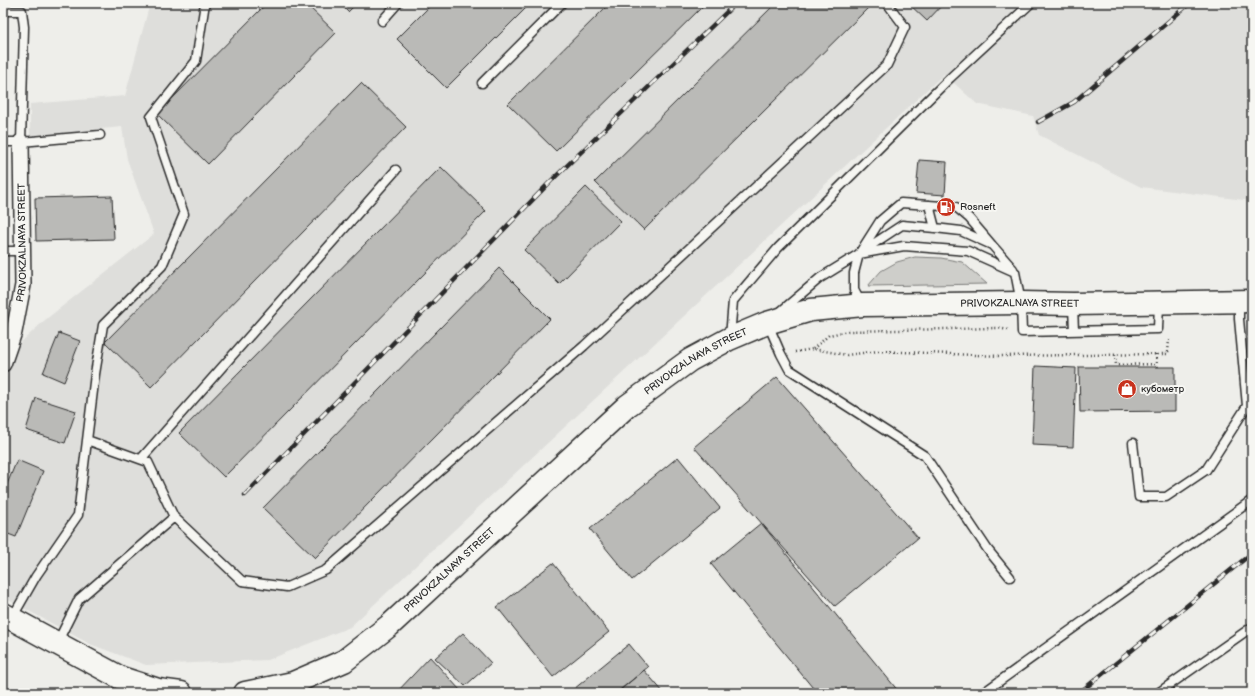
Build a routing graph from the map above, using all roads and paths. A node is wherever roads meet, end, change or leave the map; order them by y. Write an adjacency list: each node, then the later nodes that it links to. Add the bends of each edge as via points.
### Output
1 (205, 3): 35 (lane, via 196,61 151,117 184,214 162,266 103,324)
2 (398, 3): 7 (lane)
3 (562, 3): 8 (lane)
4 (887, 3): 39 (lane, via 905,26 887,65 584,346 326,570 287,588 242,581)
5 (1030, 3): 28 (lane, via 778,248 733,301)
6 (3, 11): 11 (lane, via 22,11 24,26)
7 (382, 20)
8 (482, 83)
9 (100, 135): 11 (lane)
10 (3, 142): 11 (lane)
11 (20, 142): 17 (street, PRIVOKZALNAYA STREET)
12 (396, 170): 37 (lane)
13 (929, 205): 14 (lane); 15 (lane, via 956,207); 18 (lane, via 901,203 880,221)
14 (935, 228): 15 (lane, via 961,231); 18 (lane, via 902,226)
15 (992, 245): 19 (lane)
16 (3, 251): 17 (lane)
17 (23, 251): 34 (street, PRIVOKZALNAYA STREET, via 24,285 14,332)
18 (859, 254): 19 (lane, via 904,246 968,251); 24 (lane, via 854,273 854,290); 25 (lane, via 820,278)
19 (1015, 272): 21 (lane)
20 (1245, 301): 22 (main road, PRIVOKZALNAYA STREET); 36 (lane, via 1239,319 1247,406 1206,470 1166,497 1139,497)
21 (1021, 303): 23 (main road, PRIVOKZALNAYA STREET); 24 (main road, PRIVOKZALNAYA STREET); 27 (lane)
22 (1159, 303): 23 (main road, PRIVOKZALNAYA STREET); 26 (lane, via 1158,330)
23 (1073, 304): 26 (lane)
24 (863, 305): 25 (main road, PRIVOKZALNAYA STREET, via 811,310)
25 (767, 323): 28 (main road, PRIVOKZALNAYA STREET); 30 (lane)
26 (1074, 331): 27 (lane)
27 (1022, 332): 29 (path, via 998,328 848,331 829,335)
28 (730, 339): 46 (main road, PRIVOKZALNAYA STREET, via 690,360 627,406 390,625 344,661 293,683)
29 (812, 349): 30 (path); 33 (path, via 847,355 878,352)
30 (781, 354): 40 (lane, via 789,369 925,456 988,550)
31 (1156, 354): 32 (path, via 1157,365 1116,365)
32 (1115, 355)
33 (1010, 356)
34 (3, 364)
35 (87, 440): 37 (lane); 41 (lane, via 78,515)
36 (1133, 443)
37 (141, 459): 39 (lane, via 148,462)
38 (1252, 500): 47 (lane)
39 (174, 517): 43 (lane, via 78,599)
40 (1010, 577)
41 (7, 616): 43 (main road)
42 (1252, 626): 48 (lane)
43 (56, 644): 44 (main road, via 121,678)
44 (158, 692): 45 (main road)
45 (181, 693)
46 (246, 693)
47 (983, 693)
48 (1158, 693)

